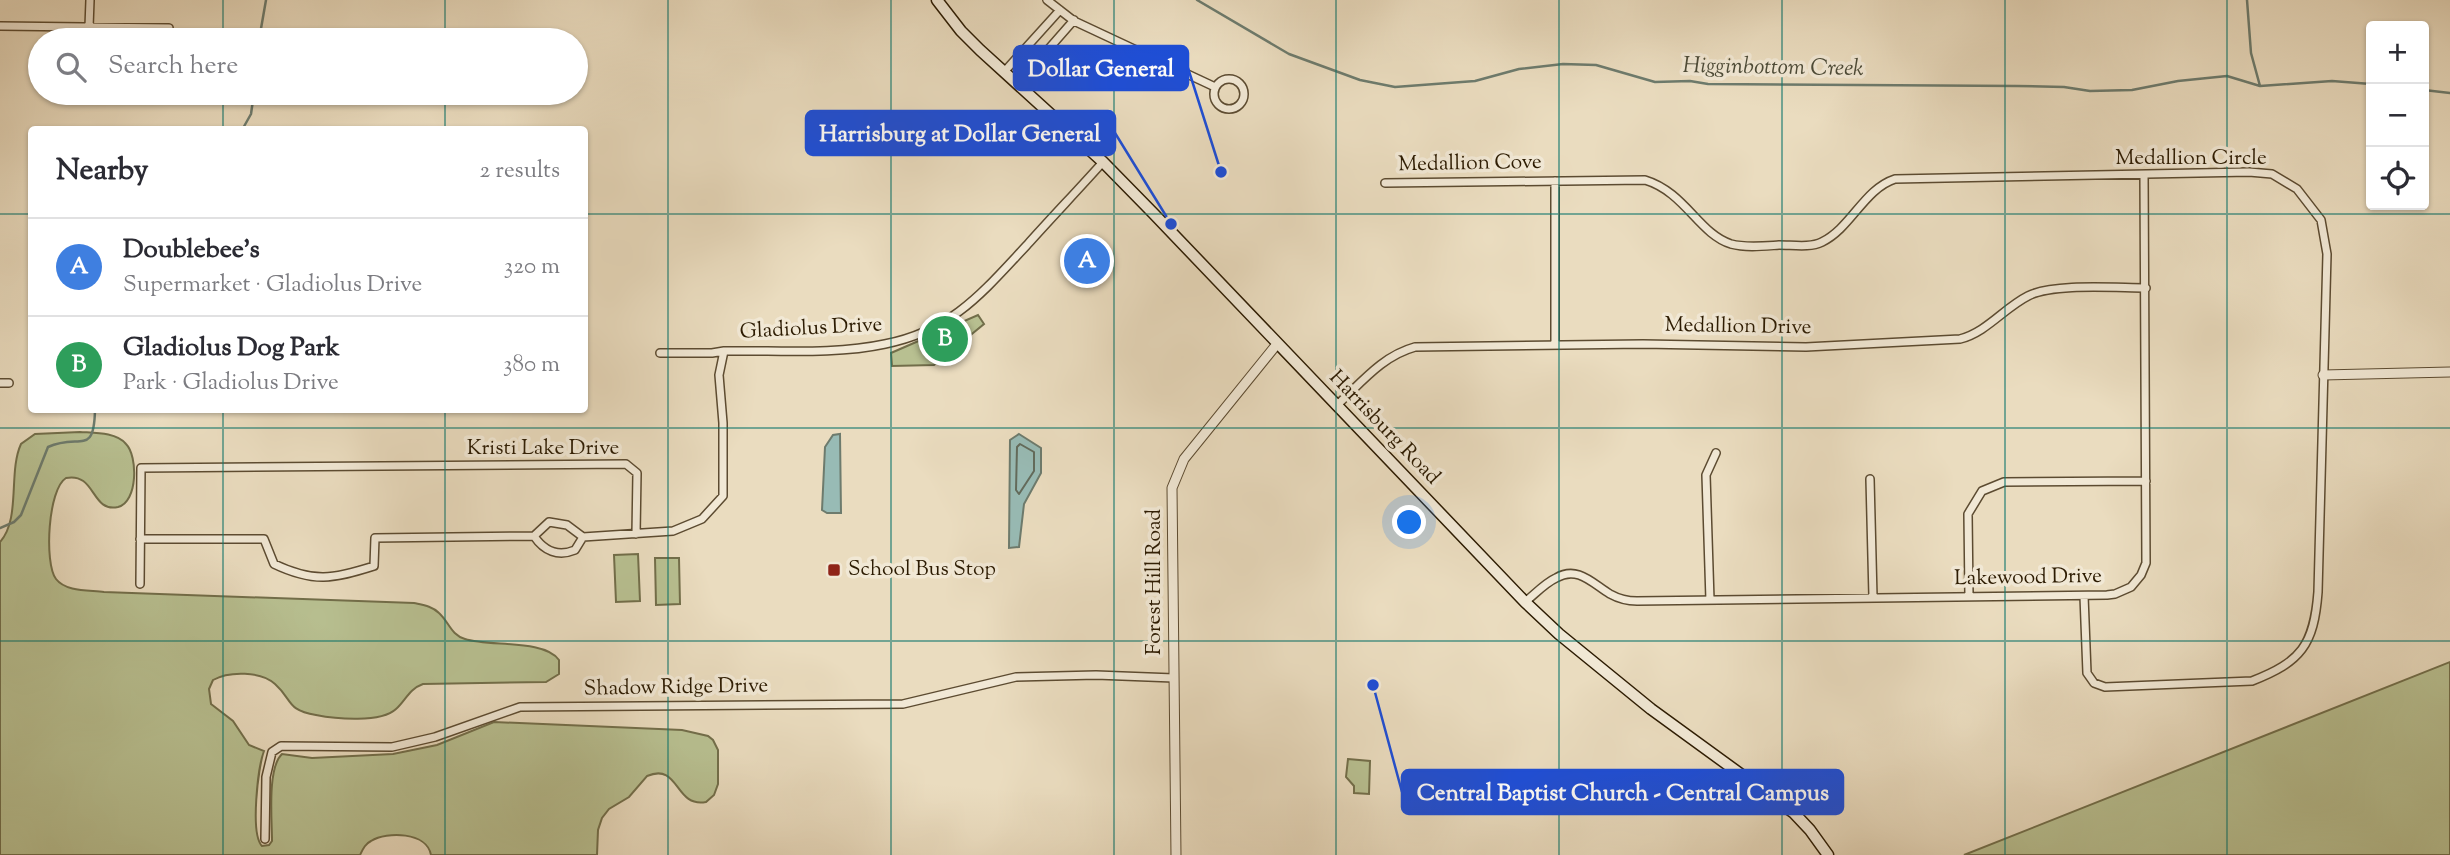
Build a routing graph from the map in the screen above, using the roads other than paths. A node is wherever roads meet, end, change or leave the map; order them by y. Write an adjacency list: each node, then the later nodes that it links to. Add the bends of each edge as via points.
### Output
1 (90, 0): 7 (street)
2 (937, 0): 9 (main road, Harrisburg Road)
3 (1047, 0): 4 (street)
4 (1060, 10): 5 (street); 9 (street)
5 (1074, 20): 10 (street); 11 (street)
6 (0, 26): 7 (street)
7 (89, 27): 8 (street)
8 (169, 27)
9 (1003, 72): 10 (main road, Harrisburg Road)
10 (1017, 85): 12 (main road, Harrisburg Road)
11 (1215, 87): 11 (street, via 1214,100 1221,107 1236,108 1242,101 1244,92 1235,80 1226,79)
12 (1103, 162): 17 (main road, Harrisburg Road); 19 (street, Gladiolus Drive, via 981,295 931,329 872,347)
13 (2144, 175): 14 (street, Medallion Circle, via 1895,179 1882,185 1822,242 1741,246 1712,233 1656,183); 16 (street, Lakewood Drive); 22 (street, Medallion Circle, via 2272,174 2297,189 2321,220 2327,254)
14 (1555, 181): 15 (street, Medallion Cove); 18 (street)
15 (1385, 183)
16 (2146, 288): 18 (street, Medallion Drive, via 2040,291 2008,308 1978,333 1961,339 1806,346); 28 (street, Lakewood Drive)
17 (1277, 344): 25 (main road, Harrisburg Road); 39 (street, Forest Hill Road, via 1184,459 1172,488)
18 (1555, 345): 25 (street, Medallion Drive, via 1398,351)
19 (724, 351): 20 (street, Gladiolus Drive); 29 (street, via 719,375 723,496 702,519 673,531)
20 (660, 352)
21 (2450, 372): 22 (street)
22 (2323, 375): 35 (street, Medallion Circle, via 2316,618 2295,659 2252,681 2105,687 2094,683 2087,673)
23 (0, 383): 24 (street)
24 (9, 383)
25 (1336, 406): 38 (main road, Harrisburg Road)
26 (1716, 453): 37 (street, via 1706,475)
27 (1870, 479): 36 (street)
28 (2146, 481): 34 (street, via 2004,482 1982,491 1968,514); 35 (street, Lakewood Drive, via 2146,563 2141,575 2131,587 2115,594)
29 (636, 534): 31 (street); 32 (street, Kristi Lake Drive, via 637,473 626,464 141,468)
30 (534, 536): 31 (street, via 549,522 568,525); 31 (street, via 542,548 559,553 575,550); 32 (street, via 375,538 374,566 341,577 316,578 274,564 264,539)
31 (583, 537)
32 (140, 539): 33 (street)
33 (140, 584)
34 (1969, 596): 35 (street, Lakewood Drive); 36 (street, Lakewood Drive)
35 (2084, 596)
36 (1873, 597): 37 (street, Lakewood Drive)
37 (1710, 600): 38 (street, Lakewood Drive, via 1631,601 1576,574 1555,578)
38 (1525, 602): 42 (main road, Harrisburg Road, via 1640,701 1794,813)
39 (1174, 678): 40 (street, Shadow Ridge Drive, via 1016,677 903,704 520,707 392,747 281,746 272,752 266,777); 41 (street, Forest Hill Road)
40 (265, 839)
41 (1176, 855)
42 (1828, 855)

